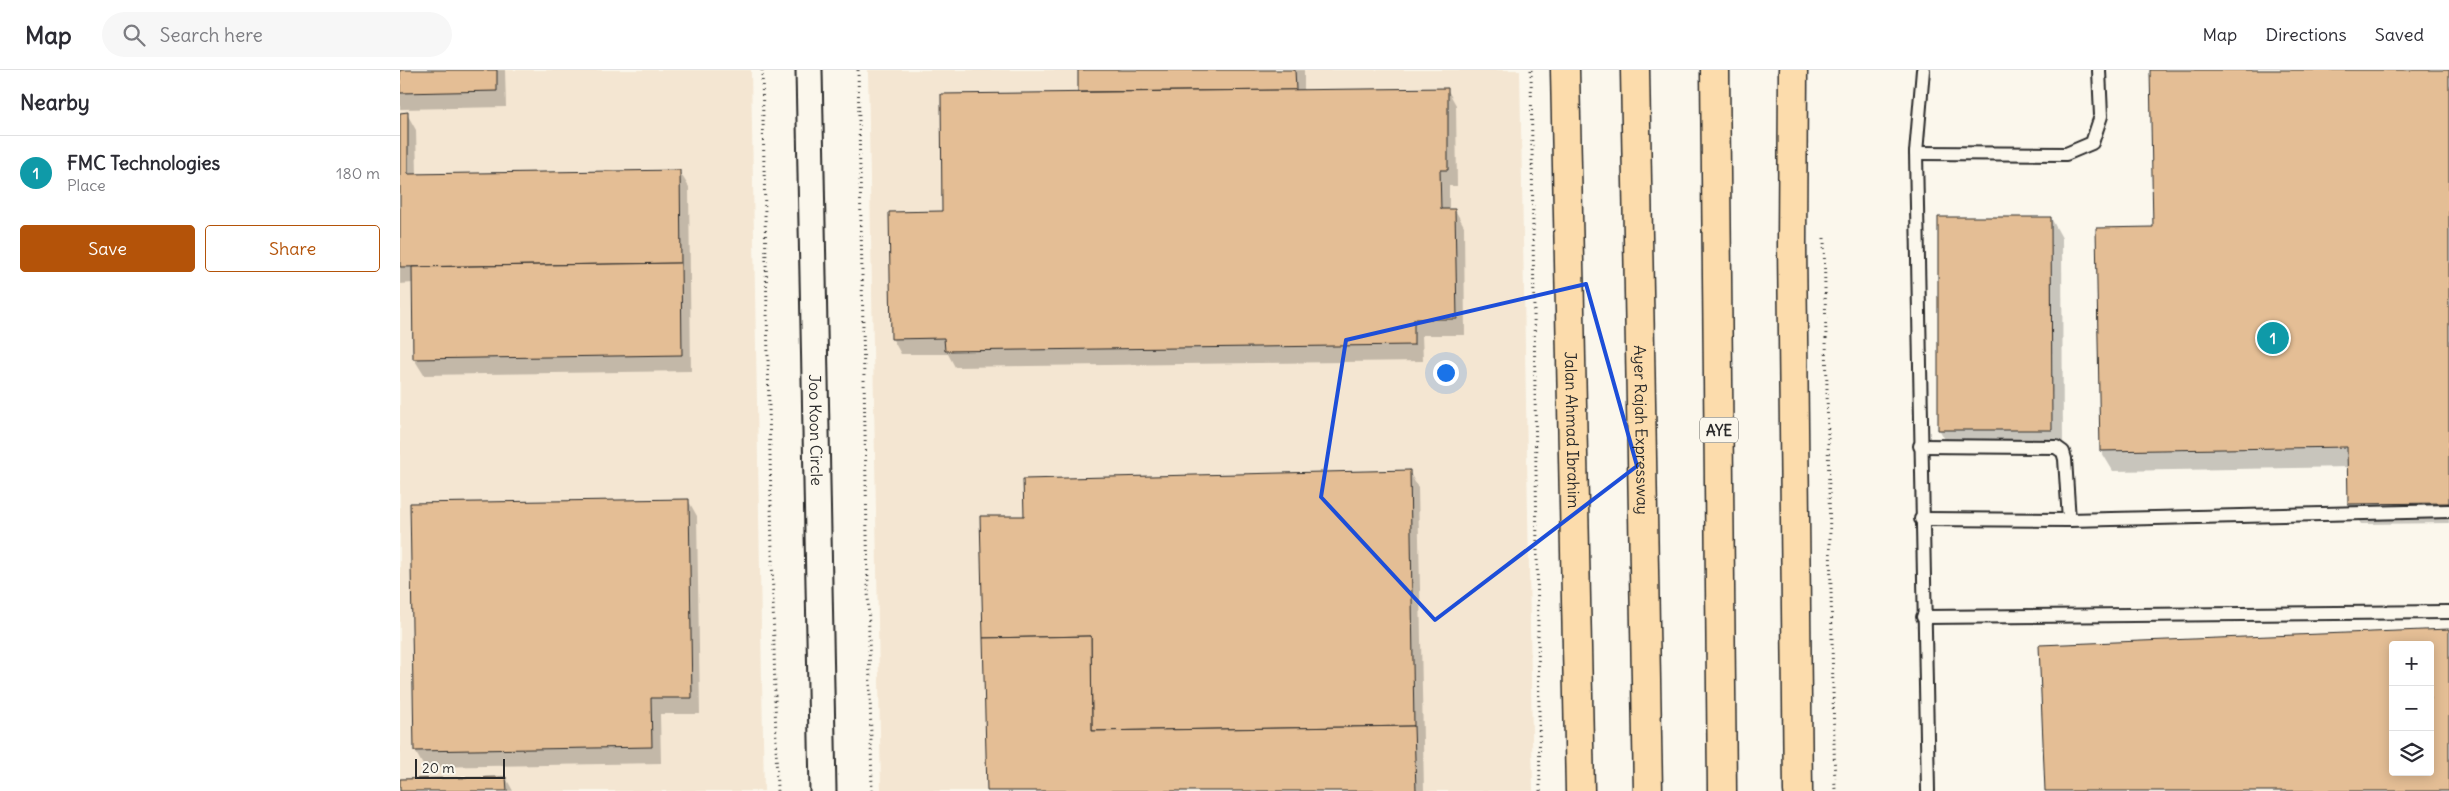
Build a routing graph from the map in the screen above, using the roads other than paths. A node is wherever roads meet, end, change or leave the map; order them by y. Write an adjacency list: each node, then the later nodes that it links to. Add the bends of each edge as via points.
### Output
1 (809, 70): 15 (street, Joo Koon Circle)
2 (1565, 70): 16 (main road, Jalan Ahmad Ibrahim)
3 (1635, 70): 17 (main road, Ayer Rajah Expressway)
4 (1715, 70): 18 (main road, AYE)
5 (1793, 70): 19 (main road)
6 (1923, 70): 8 (lane)
7 (2099, 70): 8 (lane, via 2101,116 2092,142 2066,154)
8 (1916, 153): 9 (lane)
9 (1920, 446): 11 (lane); 12 (lane, via 2056,447 2063,452 2065,459)
10 (2449, 511): 12 (lane)
11 (1922, 519): 12 (lane); 14 (lane)
12 (2070, 520)
13 (2449, 612): 14 (lane)
14 (1923, 617): 20 (lane)
15 (822, 791)
16 (1580, 791)
17 (1648, 791)
18 (1722, 791)
19 (1798, 791)
20 (1928, 791)

